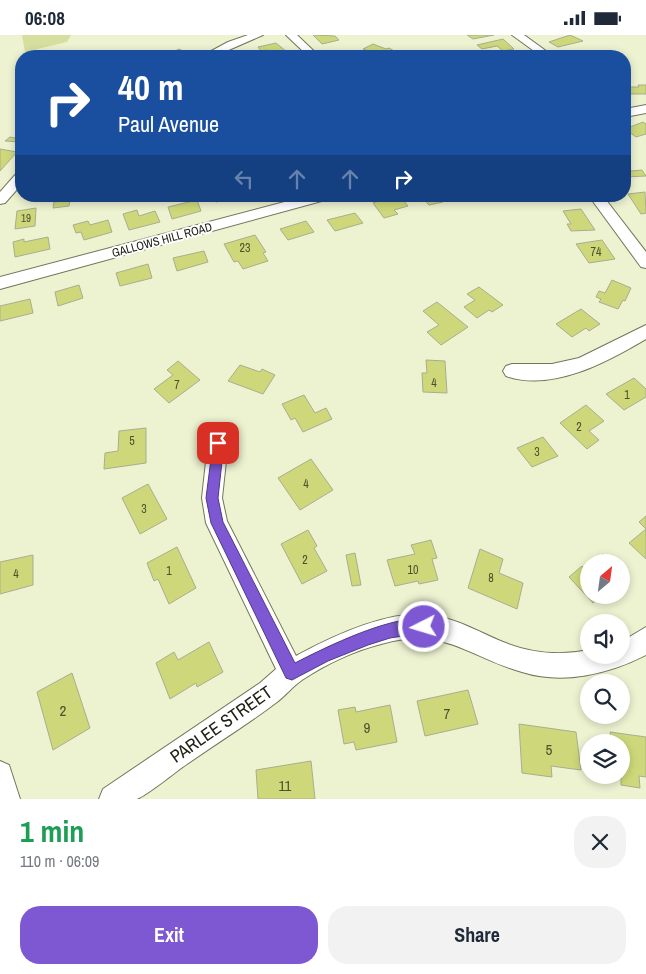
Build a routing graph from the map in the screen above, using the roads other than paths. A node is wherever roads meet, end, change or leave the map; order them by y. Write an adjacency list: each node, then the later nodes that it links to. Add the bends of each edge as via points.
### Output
1 (258, 35): 4 (street)
2 (291, 35): 5 (street)
3 (517, 35): 6 (street)
4 (220, 50)
5 (307, 50)
6 (539, 50)
7 (646, 109): 8 (street)
8 (631, 112)
9 (15, 184): 10 (street)
10 (0, 200)
11 (274, 202): 14 (street, GALLOWS HILL ROAD)
12 (600, 202): 13 (street)
13 (646, 263)
14 (0, 283)
15 (646, 331): 16 (street, via 582,366 550,372)
16 (512, 371)
17 (218, 443): 21 (street, via 212,498 217,523)
18 (646, 639): 19 (street, PARLEE STREET)
19 (630, 650)
20 (580, 663): 21 (street, PARLEE STREET, via 525,661 458,634 434,627 414,626 354,643)
21 (292, 673): 24 (street, PARLEE STREET)
22 (0, 774): 23 (street)
23 (6, 799)
24 (113, 799)

